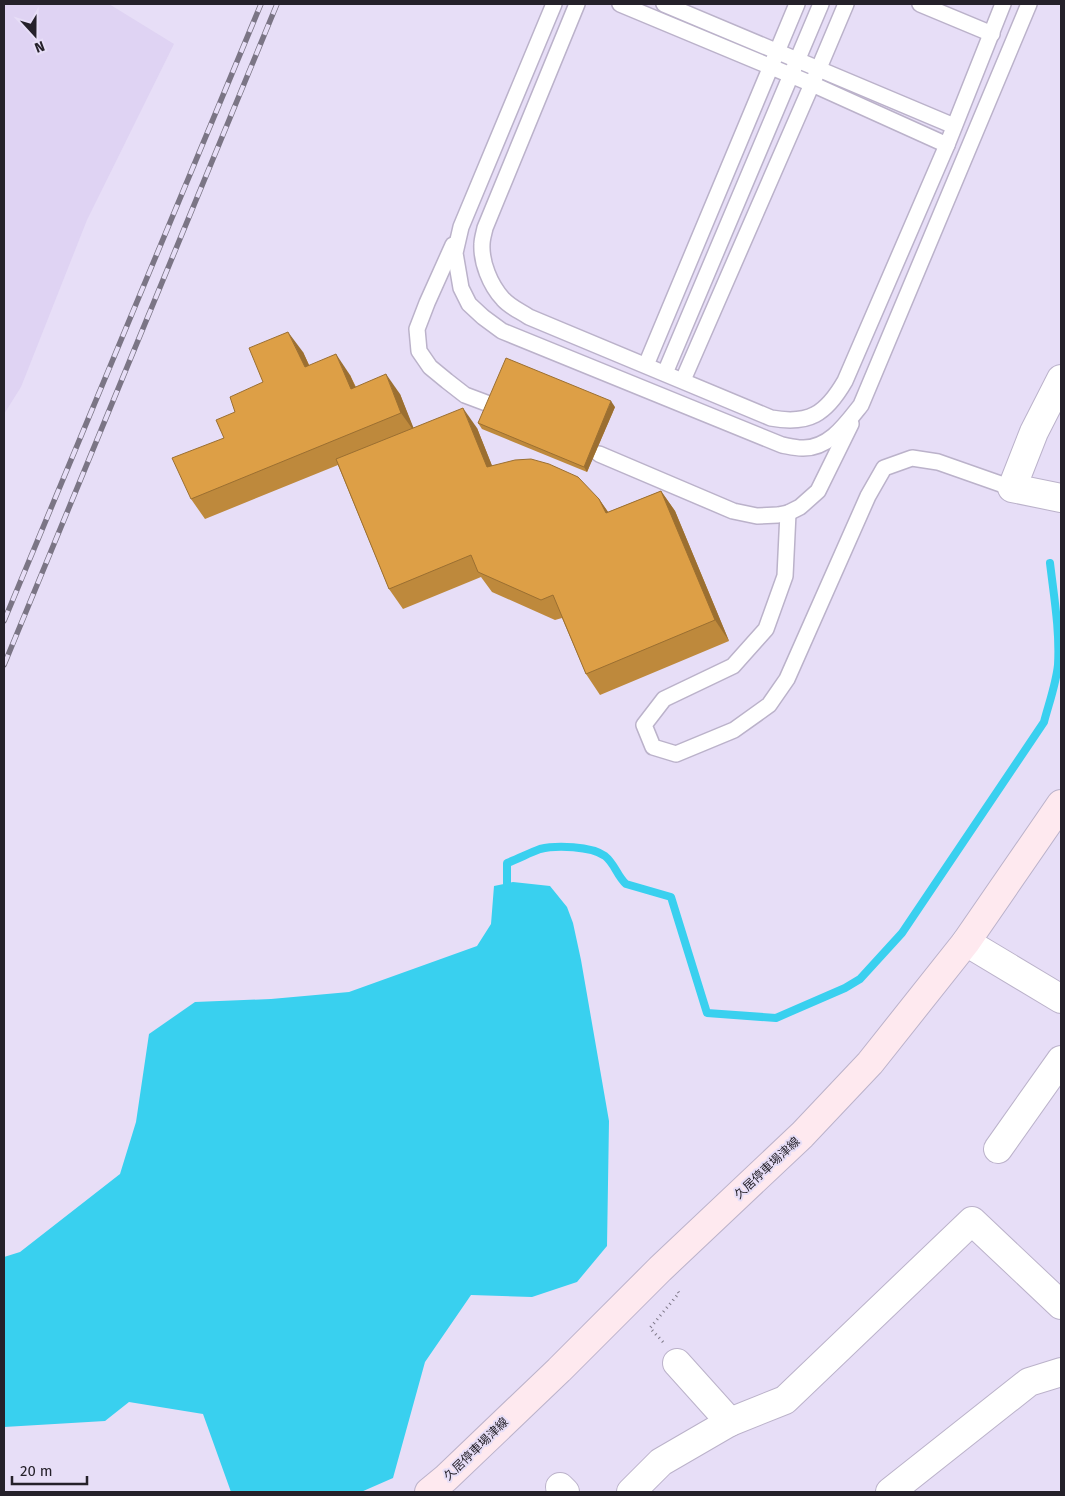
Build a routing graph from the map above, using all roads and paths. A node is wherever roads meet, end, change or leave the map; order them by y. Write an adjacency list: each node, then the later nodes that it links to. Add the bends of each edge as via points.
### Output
1 (554, 4): 20 (lane)
2 (577, 4): 21 (lane, via 485,228 483,259 494,286 513,308)
3 (620, 4): 14 (lane)
4 (664, 4): 12 (lane)
5 (798, 4): 12 (lane)
6 (821, 4): 13 (lane)
7 (846, 4): 15 (lane)
8 (920, 4): 11 (lane)
9 (1002, 4): 11 (lane)
10 (1029, 4): 26 (lane)
11 (992, 34): 18 (lane)
12 (777, 52): 13 (lane); 14 (lane)
13 (797, 59): 15 (lane); 16 (lane)
14 (770, 67): 16 (lane); 21 (lane)
15 (819, 68): 17 (lane); 18 (lane)
16 (790, 76): 17 (lane); 22 (lane)
17 (812, 84): 19 (lane); 24 (lane)
18 (954, 126): 19 (lane)
19 (947, 145): 24 (lane, via 845,381 828,406 802,420 771,418)
20 (461, 227): 25 (lane, via 417,329 419,351 430,367 447,382 465,395); 26 (lane, via 454,253 461,288 469,304 502,331 782,445 804,449 826,443)
21 (646, 365): 22 (lane)
22 (665, 373): 24 (lane)
23 (1061, 379): 28 (street, via 1034,432)
24 (683, 380)
25 (489, 404)
26 (861, 405): 30 (lane, via 818,491)
27 (599, 454): 30 (lane, via 733,511 757,516)
28 (1012, 488): 29 (street); 30 (lane, via 938,462 912,458 884,468 868,496 787,679 769,705 734,730 676,754 653,746 644,725 664,699 733,666 766,628 785,576)
29 (1061, 498)
30 (788, 513)
31 (1061, 804): 32 (main road, 久居停車場津線)
32 (966, 942): 33 (street); 40 (main road, 久居停車場津線, via 870,1063 802,1135)
33 (1061, 999)
34 (1061, 1060): 35 (street)
35 (998, 1149)
36 (1061, 1305): 39 (street, via 972,1221 785,1400)
37 (677, 1363): 39 (street)
38 (1061, 1372): 42 (street, via 1029,1382)
39 (730, 1422): 41 (street, via 661,1462)
40 (429, 1492)
41 (631, 1492)
42 (890, 1492)

